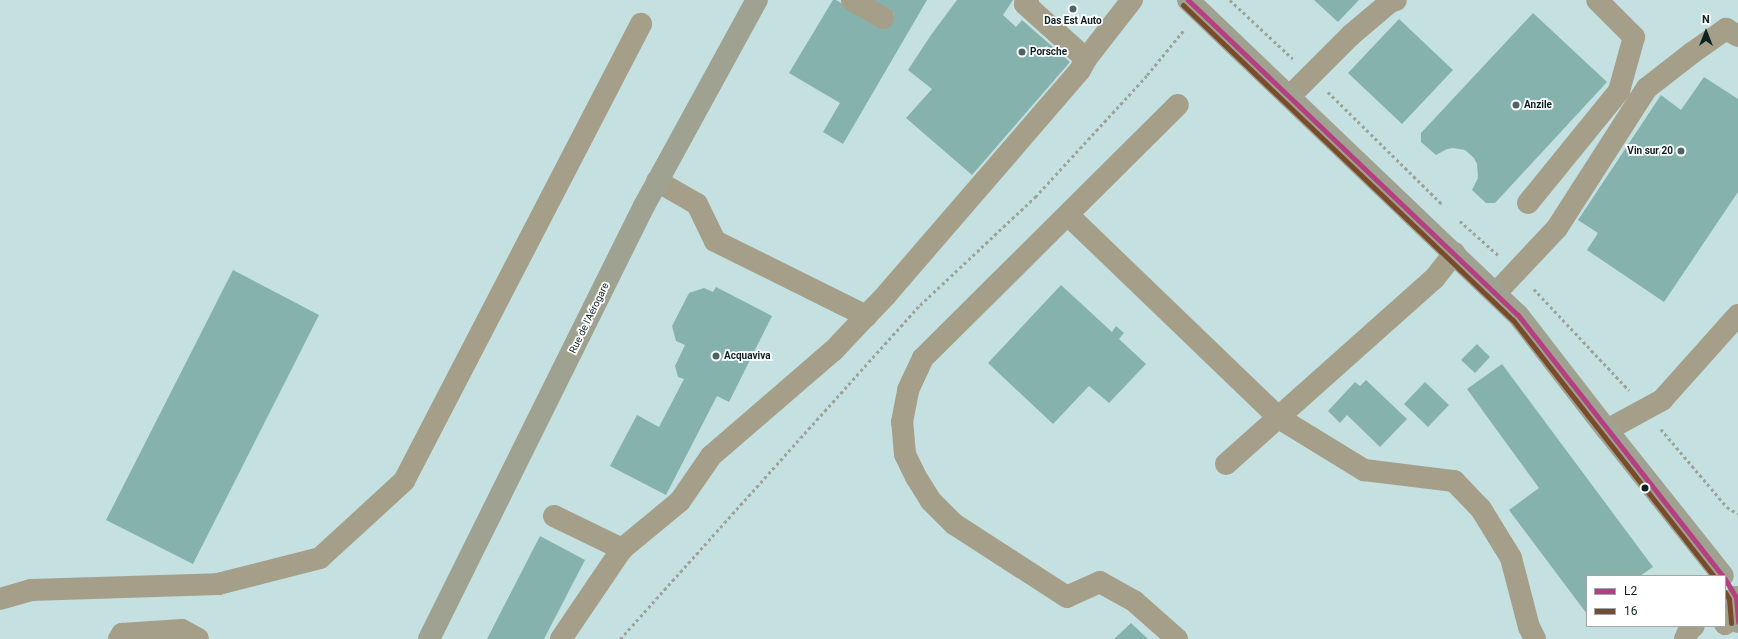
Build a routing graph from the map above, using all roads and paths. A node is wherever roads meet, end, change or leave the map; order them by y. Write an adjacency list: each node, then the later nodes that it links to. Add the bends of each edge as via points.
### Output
1 (757, 0): 14 (main road, Rue de l'Aérogare)
2 (852, 0): 8 (street)
3 (1028, 0): 11 (street, via 1025,4)
4 (1132, 0): 11 (street)
5 (1396, 0): 12 (street, via 1390,2 1351,35)
6 (1597, 0): 15 (street, via 1634,37 1619,91)
7 (1194, 6): 12 (main road); 38 (path, via 1147,75 1035,196 920,305)
8 (883, 18)
9 (641, 24): 28 (street, via 404,481 320,558 218,584 31,590)
10 (1738, 36): 18 (street, via 1726,30 1647,88 1557,228)
11 (1086, 59): 20 (street, via 1080,70)
12 (1290, 96): 17 (main road)
13 (1178, 105): 16 (street)
14 (657, 181): 20 (street, via 697,204 715,241); 36 (main road, Rue de l'Aérogare)
15 (1528, 203)
16 (1068, 215): 21 (street); 39 (street, via 923,358 908,390 902,422 906,454 931,501 954,524 1067,597 1100,582 1134,601)
17 (1454, 254): 18 (main road); 21 (street, via 1434,279)
18 (1496, 293): 22 (main road, via 1518,315)
19 (1738, 315): 22 (street, via 1662,400)
20 (866, 316): 25 (street, via 834,350 711,456 680,501)
21 (1279, 418): 23 (street); 40 (street, via 1364,470 1454,481 1481,509 1511,558 1529,627)
22 (1607, 430): 26 (main road)
23 (1226, 464)
24 (554, 516): 25 (street)
25 (622, 549): 37 (street)
26 (1722, 575)
27 (1726, 581): 29 (main road)
28 (0, 599)
29 (1734, 599): 30 (street); 31 (main road)
30 (1726, 622)
31 (1738, 622)
32 (1693, 627): 41 (street)
33 (1724, 627): 42 (street)
34 (119, 639): 35 (street, via 122,634 182,630)
35 (198, 639)
36 (429, 639)
37 (562, 639)
38 (620, 639)
39 (1176, 639)
40 (1535, 639)
41 (1685, 639)
42 (1719, 639)

